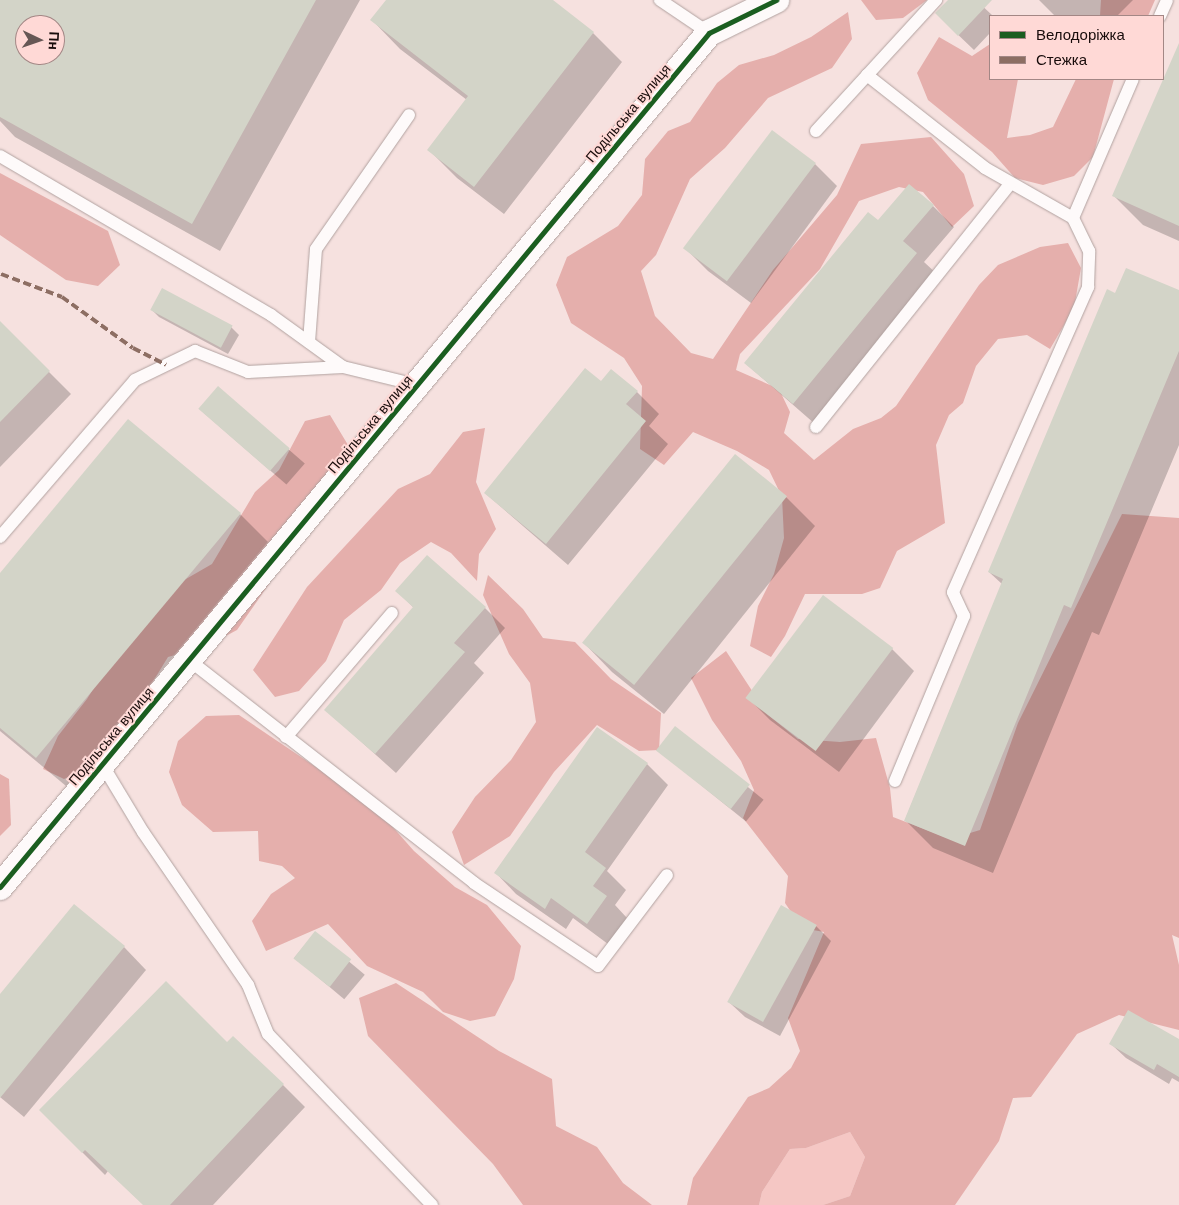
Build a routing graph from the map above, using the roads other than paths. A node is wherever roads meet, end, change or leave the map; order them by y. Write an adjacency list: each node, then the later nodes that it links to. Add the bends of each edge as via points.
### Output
1 (660, 0): 6 (lane)
2 (776, 0): 6 (street, Подільська вулиця)
3 (936, 0): 7 (lane)
4 (1167, 0): 5 (lane)
5 (1160, 15)
6 (709, 33): 16 (street, Подільська вулиця)
7 (868, 75): 10 (lane); 12 (lane, via 986,168)
8 (1133, 80): 13 (lane)
9 (409, 115): 14 (lane, via 316,249)
10 (816, 131)
11 (0, 156): 14 (lane, via 271,315)
12 (1011, 183): 13 (lane); 17 (lane)
13 (1073, 218): 23 (lane, via 1089,251 1088,287 953,592 964,616)
14 (309, 342): 15 (lane)
15 (343, 367): 16 (lane); 18 (lane, via 248,372 195,351 134,380)
16 (417, 385): 20 (street, Подільська вулиця)
17 (816, 427)
18 (0, 537)
19 (392, 614): 21 (lane)
20 (189, 660): 21 (lane); 22 (street, Подільська вулиця)
21 (286, 737): 24 (lane, via 474,883 598,966)
22 (102, 764): 25 (street, Подільська вулиця); 26 (lane, via 143,832 248,985 268,1034)
23 (895, 781)
24 (667, 875)
25 (0, 887)
26 (432, 1205)

